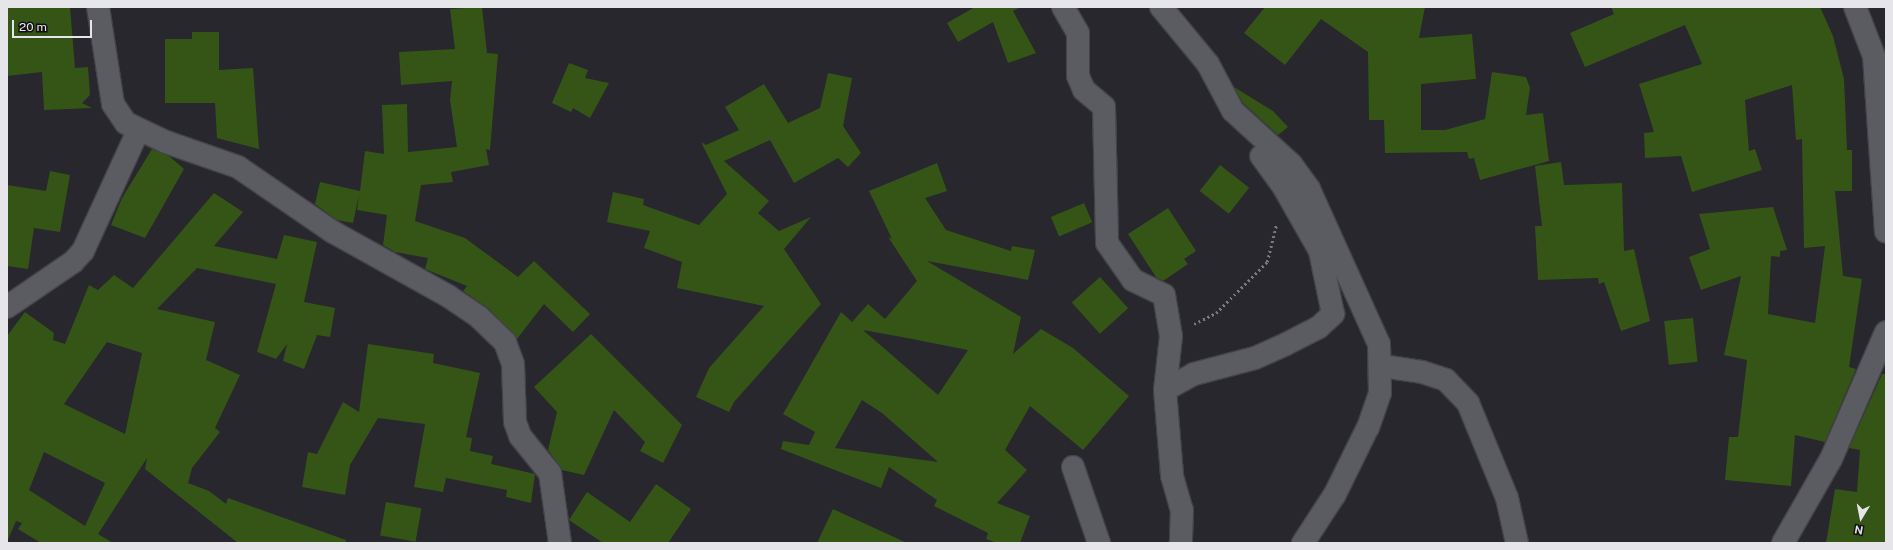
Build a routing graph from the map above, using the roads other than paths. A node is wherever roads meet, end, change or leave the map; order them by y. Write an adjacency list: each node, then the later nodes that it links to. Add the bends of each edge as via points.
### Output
1 (98, 7): 6 (street, via 113,104 126,123)
2 (1063, 7): 13 (street, via 1078,33 1078,76 1084,90 1104,107 1107,243 1133,280 1164,295 1171,336)
3 (1160, 7): 12 (street, via 1208,64 1233,110 1291,164 1310,189 1373,325)
4 (1855, 7): 5 (street)
5 (1882, 83): 8 (street)
6 (138, 131): 10 (street, via 83,251 73,262); 15 (street, via 238,167 333,232 448,296 479,317 505,342 513,364 514,422 520,436 550,473)
7 (1261, 156): 13 (street, via 1283,186 1320,252 1333,314 1318,328 1286,344 1255,358 1194,374)
8 (1883, 177): 9 (street)
9 (1886, 232)
10 (7, 307)
11 (1886, 332): 20 (street, via 1834,452)
12 (1382, 366): 18 (street, via 1380,393 1368,427 1335,494); 19 (street, via 1422,372 1446,380 1468,403 1506,498)
13 (1165, 390): 17 (street, via 1172,476 1182,510)
14 (1073, 467): 16 (street)
15 (560, 543)
16 (1099, 543)
17 (1181, 543)
18 (1304, 543)
19 (1517, 543)
20 (1782, 543)

